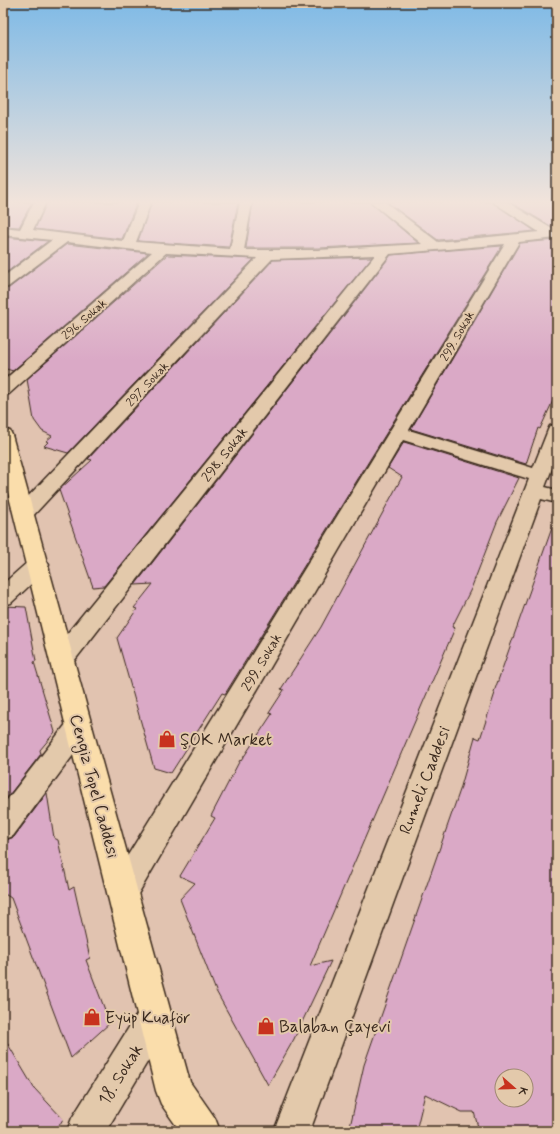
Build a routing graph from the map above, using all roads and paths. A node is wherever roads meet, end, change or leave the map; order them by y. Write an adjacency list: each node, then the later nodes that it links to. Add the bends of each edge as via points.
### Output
1 (42, 255): 6 (street)
2 (156, 255): 7 (street, 296. Sokak)
3 (268, 255): 12 (street, 297. Sokak)
4 (382, 255): 15 (street, 298. Sokak)
5 (505, 255): 9 (street, 299. Sokak)
6 (3, 284)
7 (3, 390)
8 (557, 430): 11 (street, Rumeli Caddesi)
9 (399, 433): 11 (street); 18 (street, 299. Sokak)
10 (5, 450): 12 (main road, Cengiz Topel Caddesi)
11 (543, 488): 22 (street, Rumeli Caddesi)
12 (24, 513): 13 (main road, Cengiz Topel Caddesi)
13 (38, 565): 14 (street); 15 (main road, Cengiz Topel Caddesi)
14 (3, 597)
15 (62, 658): 16 (main road, Cengiz Topel Caddesi)
16 (79, 727): 17 (street); 18 (main road, Cengiz Topel Caddesi)
17 (3, 827)
18 (123, 891): 19 (main road, Cengiz Topel Caddesi)
19 (155, 1017): 20 (street, 18. Sokak); 21 (main road, Cengiz Topel Caddesi, via 174,1091)
20 (85, 1131)
21 (202, 1131)
22 (292, 1131)

